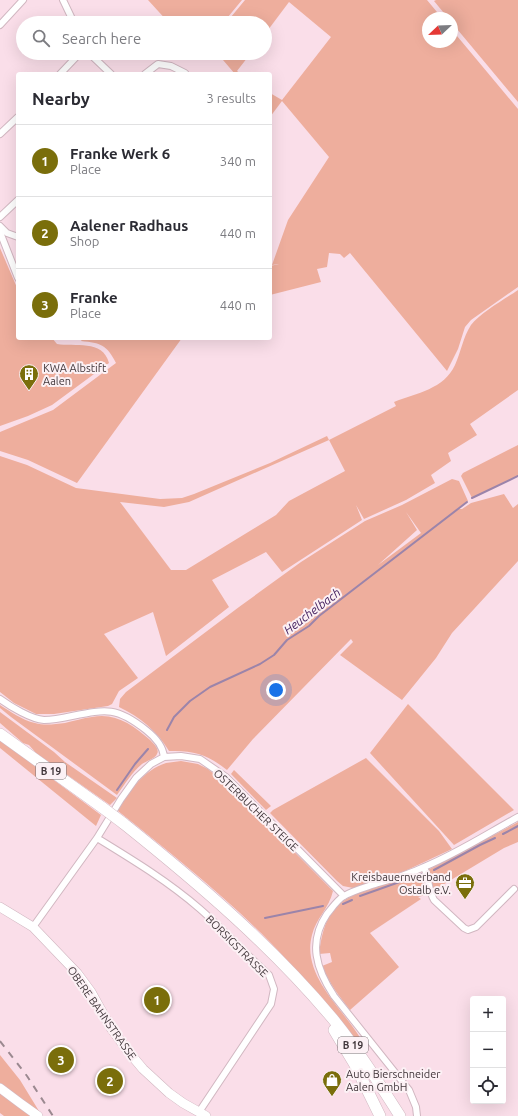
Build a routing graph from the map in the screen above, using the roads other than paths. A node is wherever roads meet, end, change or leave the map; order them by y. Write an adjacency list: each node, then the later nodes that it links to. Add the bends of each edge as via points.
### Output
1 (23, 0): 4 (street)
2 (63, 0): 3 (street)
3 (71, 16)
4 (0, 24)
5 (73, 60): 7 (street)
6 (96, 60): 8 (street)
7 (62, 72)
8 (109, 72)
9 (148, 72): 10 (street, via 158,64 171,66)
10 (183, 72)
11 (16, 121): 12 (street)
12 (0, 134)
13 (16, 202): 14 (street)
14 (0, 217)
15 (0, 226): 17 (street, via 7,233)
16 (0, 232): 18 (street)
17 (16, 236)
18 (16, 273)
19 (0, 699): 21 (street, via 43,720 95,711 113,711 124,715 151,734 163,750)
20 (0, 734): 29 (highway, B 19, bridge, via 103,808 180,869 218,902)
21 (164, 757): 23 (street, via 151,764 136,778); 26 (street, OSTERBUCHER STEIGE, via 200,759 218,770)
22 (518, 818): 24 (street)
23 (97, 838): 28 (street); 31 (street, BORSIGSTRASSE, via 169,884 200,909 269,975 274,989 271,1004)
24 (424, 867): 25 (street, via 434,900 468,930 476,927); 26 (street)
25 (514, 889)
26 (344, 896): 35 (street, via 332,907 319,932 316,956 319,968 334,996 409,1090)
27 (0, 907): 28 (street, OBERE BAHNSTRASSE)
28 (33, 927): 31 (street, OBERE BAHNSTRASSE, via 77,973 127,1050 143,1069 169,1093)
29 (301, 984): 32 (highway, B 19, via 356,1049); 34 (highway, B 19, via 346,1050)
30 (0, 1088): 33 (street)
31 (203, 1114)
32 (399, 1114)
33 (38, 1116)
34 (380, 1116)
35 (417, 1116)

